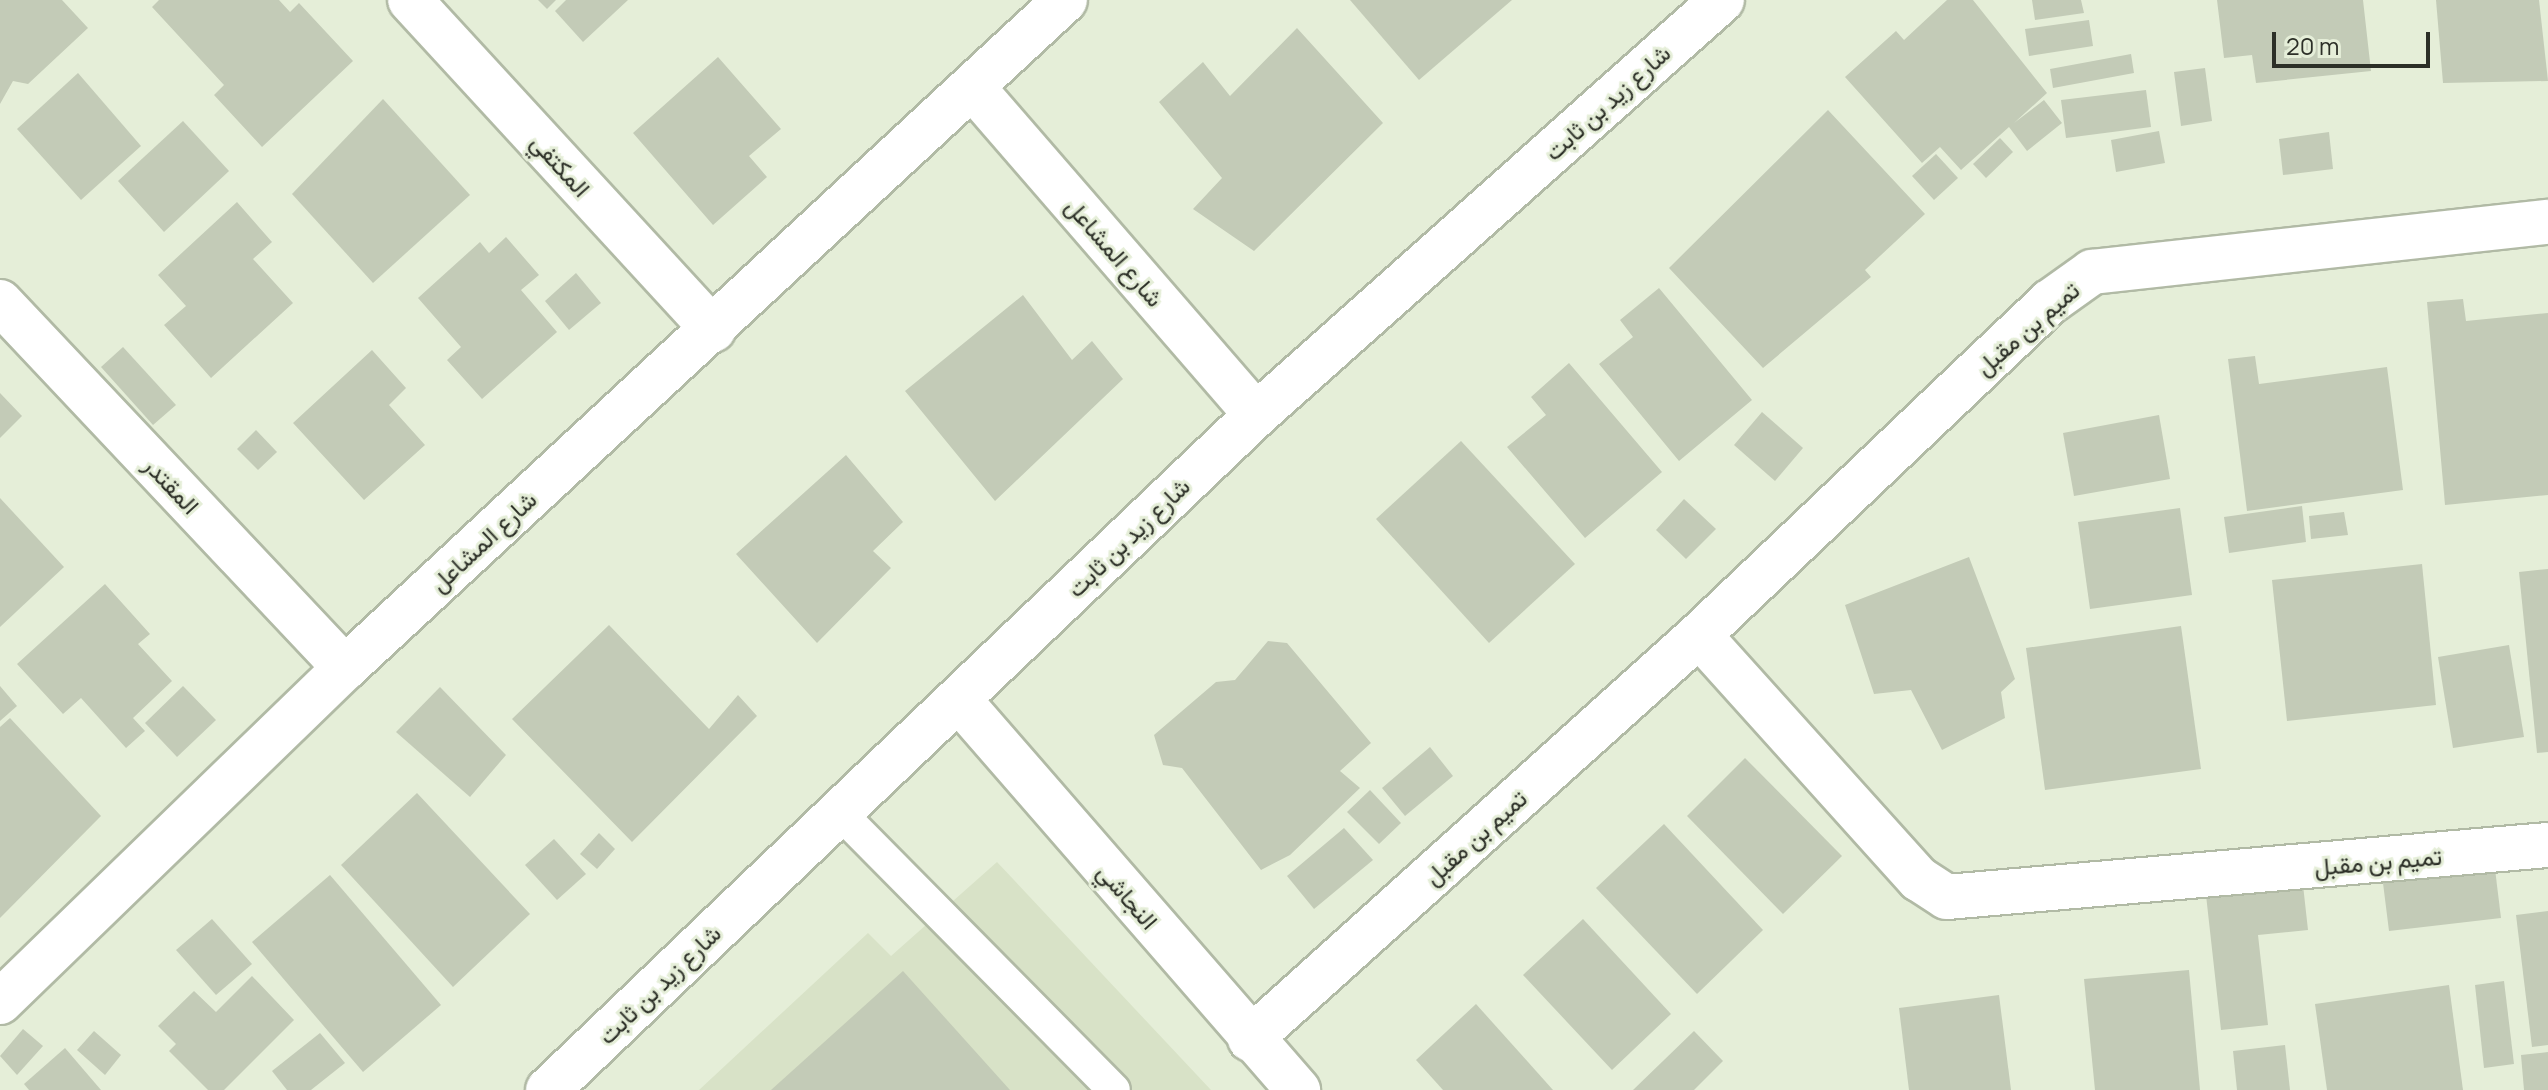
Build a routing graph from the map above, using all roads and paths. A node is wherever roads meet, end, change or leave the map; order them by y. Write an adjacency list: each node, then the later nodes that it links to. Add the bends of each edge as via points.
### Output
1 (410, 0): 7 (street, المكتفي)
2 (1065, 0): 4 (street, شارع المشاعل)
3 (1722, 0): 8 (street, شارع زيد بن ثابت)
4 (974, 89): 7 (street, شارع المشاعل); 8 (street, شارع المشاعل)
5 (2548, 222): 9 (street, تميم بن مقبل, via 2092,272 2050,302)
6 (0, 302): 10 (street, المقتدر)
7 (713, 330): 10 (street, شارع المشاعل)
8 (1256, 415): 11 (street, شارع زيد بن ثابت)
9 (1699, 635): 13 (street, تميم بن مقبل, via 1919,879 1947,897); 15 (street, تميم بن مقبل)
10 (345, 668): 14 (street, شارع المشاعل)
11 (959, 700): 12 (street, شارع زيد بن ثابت); 15 (street, النجاشي)
12 (838, 811): 16 (street, شارع زيد بن ثابت); 17 (lane)
13 (2548, 845)
14 (0, 1002)
15 (1250, 1039): 18 (street, النجاشي)
16 (548, 1090)
17 (1114, 1090)
18 (1298, 1090)

